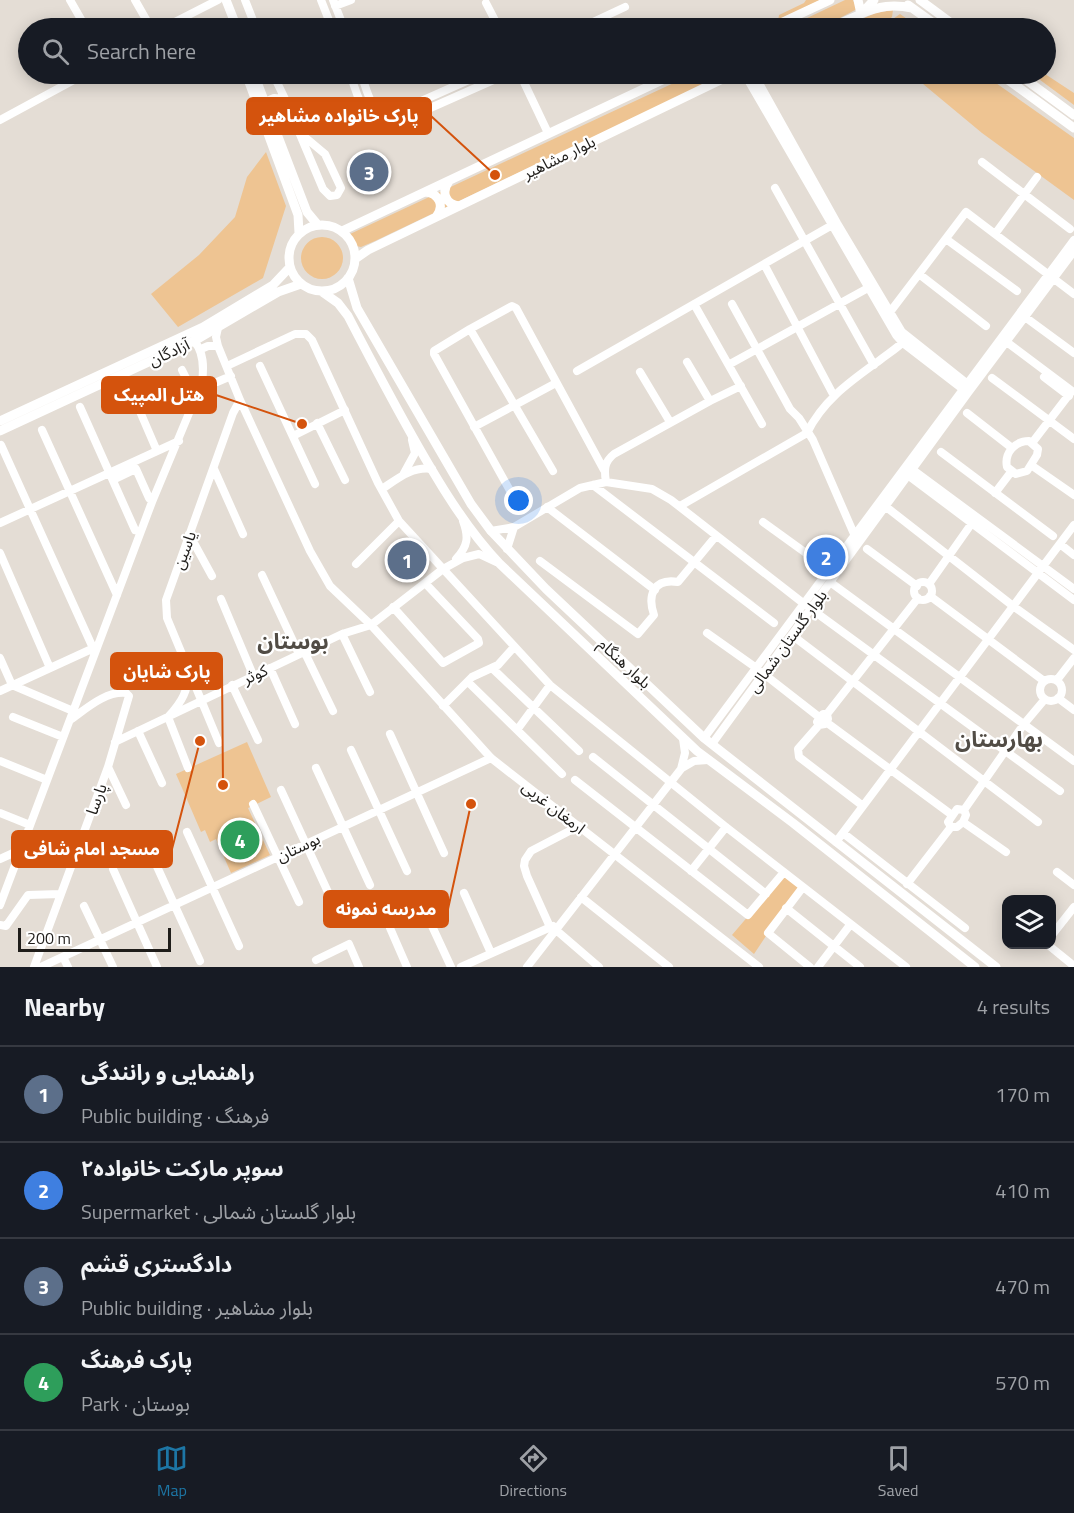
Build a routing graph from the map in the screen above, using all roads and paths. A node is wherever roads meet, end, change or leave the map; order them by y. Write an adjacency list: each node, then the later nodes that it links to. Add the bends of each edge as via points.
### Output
1 (65, 0): 19 (street)
2 (70, 0): 20 (street)
3 (135, 0): 21 (street)
4 (219, 0): 22 (street); 23 (main road)
5 (226, 0): 24 (main road)
6 (245, 0): 25 (street)
7 (321, 0): 26 (street)
8 (351, 0): 14 (street)
9 (830, 0): 30 (main road)
10 (858, 0): 18 (main road)
11 (874, 0): 18 (main road)
12 (902, 0): 17 (main road)
13 (920, 0): 33 (main road)
14 (334, 3): 27 (street)
15 (486, 3): 28 (street)
16 (625, 7): 29 (street)
17 (912, 8): 18 (main road, via 877,7); 32 (main road)
18 (861, 14): 31 (main road)
19 (75, 18)
20 (80, 18)
21 (145, 18)
22 (183, 18)
23 (226, 18)
24 (233, 18)
25 (252, 18)
26 (328, 18)
27 (340, 18)
28 (494, 18)
29 (601, 18)
30 (791, 18)
31 (852, 18)
32 (926, 18)
33 (944, 18)
34 (67, 84): 52 (street)
35 (250, 84): 68 (main road, via 298,215)
36 (258, 84): 50 (main road)
37 (278, 84): 49 (street)
38 (354, 84): 41 (street, via 364,111 381,125 392,125)
39 (365, 84): 40 (street, via 373,106 390,115)
40 (460, 84)
41 (484, 84)
42 (525, 84): 55 (street)
43 (654, 84): 55 (main road, بلوار مشاهیر)
44 (711, 84): 62 (main road, بلوار مشاهیر)
45 (750, 84): 65 (street)
46 (759, 84): 65 (street)
47 (1014, 84): 53 (main road)
48 (1032, 84): 51 (main road)
49 (285, 99): 50 (street); 54 (street)
50 (265, 102): 64 (main road, via 307,212)
51 (1074, 115)
52 (0, 120)
53 (1074, 128)
54 (300, 133): 54 (street, via 323,189 330,196 337,195 341,188 325,154)
55 (548, 134): 58 (main road, بلوار مشاهیر)
56 (982, 162): 61 (street)
57 (1037, 177): 61 (street)
58 (449, 181): 60 (main road, بلوار مشاهیر); 62 (main road, via 446,197)
59 (775, 188): 72 (street)
60 (425, 192): 63 (main road, via 439,200); 67 (main road, بلوار مشاهیر)
61 (1024, 194): 66 (street); 69 (street)
62 (459, 206): 63 (main road, بلوار مشاهیر)
63 (436, 217): 74 (main road, بلوار مشاهیر)
64 (318, 224): 67 (main road); 68 (main road)
65 (834, 224): 72 (street); 81 (street); 88 (street)
66 (1070, 229)
67 (342, 231): 74 (main road, via 352,243)
68 (299, 233): 76 (main road, via 289,251)
69 (995, 234): 70 (street, via 966,212); 78 (street)
70 (946, 238): 77 (street); 83 (street)
71 (1074, 240): 78 (street)
72 (805, 241): 75 (street); 87 (street)
73 (1074, 251): 78 (street)
74 (355, 259): 79 (main road)
75 (764, 264): 85 (street); 91 (street)
76 (290, 267): 80 (main road); 127 (main road, آزادگان, via 273,285 224,315)
77 (919, 274): 88 (street); 90 (street)
78 (1051, 276): 84 (street); 89 (street); 96 (street)
79 (348, 278): 82 (main road, via 336,288); 102 (main road, بلوار هنگام, via 357,308)
80 (301, 284): 82 (main road); 92 (main road, آزادگان, via 279,292)
81 (868, 288): 87 (street); 88 (street)
82 (321, 291): 108 (main road, بلوار هنگام, via 348,316)
83 (1017, 291)
84 (1074, 294)
85 (694, 304): 103 (street); 109 (street)
86 (732, 304): 99 (street)
87 (840, 304): 91 (street); 104 (street)
88 (888, 315): 94 (street)
89 (1025, 317): 96 (street); 100 (street)
90 (986, 326)
91 (798, 327): 99 (street); 119 (street)
92 (218, 328): 95 (main road, آزادگان); 97 (street)
93 (470, 329): 114 (street, via 514,306); 123 (street); 132 (street, via 434,354)
94 (905, 340): 104 (street); 116 (street)
95 (194, 341): 98 (street); 134 (main road, آزادگان)
96 (1002, 341): 116 (street, بلوار گلستان شمالی); 118 (street)
97 (218, 346): 98 (street); 105 (street, ارمغان غربی)
98 (201, 349): 113 (street)
99 (757, 350): 103 (street); 135 (street)
100 (1074, 353)
101 (687, 362): 122 (street)
102 (389, 363): 108 (main road); 177 (main road, بلوار هنگام, via 471,504)
103 (730, 364): 115 (street)
104 (874, 365): 119 (street)
105 (227, 366): 111 (street, ارمغان غربی); 125 (street, via 295,334 306,334)
106 (260, 366): 137 (street)
107 (182, 370): 120 (street)
108 (376, 370): 136 (main road, بلوار هنگام)
109 (577, 371)
110 (640, 372): 129 (street)
111 (231, 376): 113 (street, via 217,382); 121 (street, ارمغان غربی)
112 (992, 378): 128 (street)
113 (202, 382): 120 (street)
114 (556, 383): 123 (street); 148 (street)
115 (741, 386): 122 (street); 131 (street)
116 (967, 388): 149 (street, بلوار گلستان شمالی)
117 (132, 393): 143 (street)
118 (1072, 393): 128 (street)
119 (834, 396): 135 (street)
120 (196, 398): 139 (street)
121 (240, 400): 146 (street, یاسین); 215 (street, ارمغان غربی, via 320,571 330,586)
122 (710, 401): 129 (street)
123 (514, 405): 132 (street); 150 (street)
124 (80, 406): 153 (street)
125 (345, 410): 130 (street); 158 (street)
126 (967, 413): 142 (street)
127 (0, 421)
128 (1049, 421): 138 (street); 140 (street)
129 (670, 422): 148 (street, via 614,454 606,461)
130 (317, 423): 137 (street); 154 (street)
131 (762, 424)
132 (474, 427): 162 (street)
133 (42, 430): 159 (street)
134 (0, 431)
135 (807, 433): 166 (street); 180 (street)
136 (411, 434): 147 (main road, بلوار هنگام); 152 (street, via 415,453)
137 (293, 435): 156 (street)
138 (1074, 440)
139 (179, 441): 143 (street); 205 (street)
140 (1032, 443): 142 (street, via 1019,442); 145 (street, via 1038,449)
141 (1, 445): 167 (street)
142 (1012, 448): 151 (street, via 1006,461)
143 (157, 451): 153 (street)
144 (941, 452): 160 (street)
145 (1031, 465): 151 (street, via 1022,473); 161 (street)
146 (214, 469): 178 (street, یاسین); 179 (street)
147 (432, 469): 152 (street); 168 (main road, بلوار هنگام)
148 (604, 470): 155 (street)
149 (907, 470): 164 (street, بلوار گلستان شمالی); 172 (street); 175 (street, بلوار گلستان شمالی); 196 (street)
150 (553, 471)
151 (1011, 472): 160 (street)
152 (403, 475): 158 (street)
153 (111, 477): 159 (street); 163 (street, via 136,469); 176 (street)
154 (345, 480)
155 (606, 482): 157 (street); 166 (street, via 652,489)
156 (315, 484)
157 (593, 485): 165 (street); 190 (street)
158 (382, 489): 169 (street)
159 (70, 490): 167 (street); 205 (street)
160 (995, 493): 182 (street)
161 (1074, 495)
162 (513, 496)
163 (148, 498)
164 (885, 506): 175 (street, بلوار گلستان شمالی); 188 (street)
165 (547, 507): 174 (street); 203 (street)
166 (680, 507): 181 (street)
167 (31, 508): 171 (street); 222 (street)
168 (459, 513): 192 (street, کوثر, via 468,537 462,553); 193 (main road, بلوار هنگام, via 480,544)
169 (399, 521): 191 (street); 194 (street)
170 (763, 522): 195 (street)
171 (0, 523)
172 (972, 523): 188 (street); 196 (street)
173 (1074, 525): 183 (street)
174 (514, 527): 177 (street); 184 (street)
175 (864, 529): 180 (street, بلوار گلستان شمالی); 199 (street, بلوار گلستان شمالی)
176 (135, 530)
177 (491, 531): 184 (main road, بلوار هنگام)
178 (189, 534): 198 (street); 230 (street, یاسین, via 166,600 167,618)
179 (243, 534)
180 (854, 534): 195 (street, بلوار گلستان شمالی)
181 (716, 536): 190 (street); 210 (street)
182 (1053, 536)
183 (1060, 544): 187 (street); 196 (street)
184 (507, 549): 219 (main road, بلوار هنگام)
185 (867, 549): 202 (street)
186 (0, 553): 232 (street)
187 (1074, 555)
188 (949, 556): 201 (street); 211 (street)
189 (540, 561): 203 (street, via 635,633 640,633 654,615 650,603)
190 (694, 562): 203 (street, via 678,582 663,583); 214 (street)
191 (356, 564)
192 (451, 564): 193 (street, کوثر, via 479,554); 194 (street, کوثر)
193 (500, 564): 224 (main road, بلوار هنگام)
194 (443, 569): 200 (street, کوثر); 223 (street)
195 (828, 569): 210 (street, بلوار گلستان شمالی)
196 (1041, 570): 204 (street); 209 (street); 211 (street)
197 (262, 575): 226 (street)
198 (212, 576)
199 (830, 582): 213 (street, بلوار گلستان شمالی); 216 (street)
200 (425, 583): 212 (street, کوثر); 212 (street, via 479,643 445,663)
201 (929, 584): 202 (street); 206 (street)
202 (917, 586): 208 (street)
203 (655, 590)
204 (1074, 590)
205 (117, 595): 222 (street)
206 (930, 596): 208 (street, via 925,600); 221 (street)
207 (221, 598): 236 (street)
208 (918, 598): 216 (street)
209 (1074, 600)
210 (803, 603): 213 (street); 231 (street, بلوار گلستان شمالی)
211 (1013, 606): 221 (street); 225 (street)
212 (393, 608): 215 (street, کوثر)
213 (811, 608): 227 (street); 235 (street, بلوار گلستان شمالی)
214 (774, 623)
215 (371, 625): 218 (street, کوثر); 251 (street, ارمغان غربی)
216 (894, 629): 227 (street); 237 (street)
217 (707, 633): 231 (street)
218 (342, 634): 226 (street, کوثر); 246 (street)
219 (596, 636): 224 (main road); 269 (main road, بلوار هنگام)
220 (797, 639): 241 (street)
221 (988, 639): 237 (street); 239 (street)
222 (95, 647): 232 (street); 254 (street)
223 (514, 647): 234 (street); 244 (street)
224 (586, 647): 270 (main road, بلوار هنگام)
225 (1074, 650)
226 (302, 653): 233 (street, کوثر); 255 (street)
227 (874, 654): 241 (street); 250 (street)
228 (0, 658): 242 (street)
229 (1074, 658): 238 (street)
230 (188, 666): 249 (street, یاسین); 257 (street, via 186,693)
231 (755, 667): 235 (street); 261 (street, بلوار گلستان شمالی)
232 (50, 668): 242 (street)
233 (270, 668): 236 (street, کوثر); 260 (street)
234 (492, 668): 240 (street, via 477,673); 252 (street)
235 (764, 674): 258 (street); 263 (street, بلوار گلستان شمالی)
236 (253, 675): 243 (street, کوثر)
237 (959, 677): 250 (street); 262 (street)
238 (1056, 680): 239 (street); 247 (street, via 1061,686)
239 (1044, 681): 248 (street, via 1040,687)
240 (468, 682): 251 (street); 264 (street)
241 (854, 682): 258 (street); 266 (street)
242 (12, 685): 245 (street); 254 (street)
243 (232, 685): 249 (street, کوثر); 271 (street)
244 (550, 685): 252 (street); 293 (street)
245 (0, 691)
246 (370, 692)
247 (1058, 698): 248 (street); 253 (street)
248 (1045, 699): 262 (street)
249 (202, 700): 257 (street, کوثر); 273 (street, یاسین)
250 (940, 702): 266 (street); 276 (street)
251 (443, 706): 279 (street, ارمغان غربی)
252 (533, 709): 264 (street); 277 (street)
253 (1074, 710)
254 (73, 711): 259 (street)
255 (333, 711)
256 (13, 717): 268 (street)
257 (168, 717): 265 (street, کوثر); 284 (street)
258 (823, 720): 287 (street); 300 (street, via 798,749 799,757)
259 (69, 721): 268 (street); 272 (street, پارسا, via 107,696 126,693 129,696)
260 (295, 724)
261 (714, 724): 263 (street, via 716,729); 269 (street, بلوار گلستان شمالی)
262 (1024, 724): 276 (street); 282 (street)
263 (723, 729): 274 (street, بلوار گلستان شمالی)
264 (518, 730): 288 (street)
265 (138, 731): 272 (street, کوثر); 292 (street)
266 (918, 731): 287 (street); 291 (street)
267 (390, 734): 296 (street)
268 (63, 737): 289 (street)
269 (704, 738): 274 (main road, بلوار هنگام)
270 (683, 739): 280 (main road, بلوار هنگام); 286 (street)
271 (258, 740)
272 (115, 742): 283 (street, پارسا)
273 (219, 743)
274 (712, 744): 315 (main road, بلوار هنگام)
275 (351, 750): 301 (street)
276 (1005, 750): 291 (street); 295 (street)
277 (579, 751)
278 (592, 756): 298 (street)
279 (491, 758): 296 (street, بوستان); 309 (street, ارمغان غربی)
280 (708, 760): 286 (street, via 694,761); 342 (main road, بلوار هنگام)
281 (0, 761): 289 (street)
282 (1074, 761)
283 (108, 767): 299 (street); 336 (street, پارسا)
284 (188, 768)
285 (316, 768): 308 (street)
286 (681, 769): 293 (street)
287 (890, 769): 300 (street); 304 (street)
288 (562, 774)
289 (47, 780): 307 (street)
290 (575, 780): 312 (street)
291 (983, 780): 302 (street); 306 (street)
292 (162, 783)
293 (670, 783): 298 (street); 311 (street)
294 (281, 790): 316 (street)
295 (1060, 790)
296 (417, 792): 301 (street, بوستان); 321 (street)
297 (254, 804): 323 (street)
298 (653, 804): 312 (street); 317 (street)
299 (126, 805)
300 (863, 806): 314 (street)
301 (379, 810): 308 (street, بوستان); 326 (street)
302 (964, 810): 304 (street, via 957,809); 305 (street)
303 (0, 813): 307 (street)
304 (952, 814): 310 (street, via 948,822)
305 (963, 822): 310 (street); 320 (street)
306 (1038, 822)
307 (30, 825): 318 (street)
308 (343, 826): 316 (street, بوستان); 331 (street)
309 (579, 826): 322 (street, ارمغان غربی); 352 (street, via 531,851 525,860 527,876)
310 (951, 826): 330 (street)
311 (726, 827): 317 (street); 328 (street)
312 (635, 828): 322 (street); 327 (street)
313 (187, 832): 334 (street)
314 (843, 833): 315 (street); 330 (street)
315 (836, 842): 338 (main road, بلوار هنگام)
316 (306, 844): 323 (street, بوستان); 341 (street)
317 (709, 848): 327 (street); 337 (street)
318 (22, 849): 324 (street); 343 (street)
319 (149, 849): 344 (street)
320 (1006, 852)
321 (444, 853)
322 (615, 854): 339 (street); 380 (street, ارمغان غربی)
323 (279, 857): 334 (street, بوستان); 340 (street)
324 (0, 859)
325 (113, 869): 349 (street)
326 (407, 871)
327 (691, 871): 337 (street, via 748,915)
328 (784, 872): 333 (street); 337 (street)
329 (1057, 872): 332 (street)
330 (907, 884): 354 (street)
331 (370, 885)
332 (1074, 885)
333 (803, 887): 346 (street); 351 (street)
334 (212, 888): 344 (street, بوستان); 359 (street)
335 (464, 893): 363 (street)
336 (60, 894): 350 (street, via 28,895 6,926); 358 (street, پارسا)
337 (766, 894)
338 (903, 894): 342 (main road); 357 (main road, بلوار هنگام)
339 (581, 897): 352 (street); 379 (street)
340 (299, 902)
341 (333, 903)
342 (897, 903): 362 (main road, بلوار هنگام)
343 (0, 905)
344 (175, 905): 349 (street, بوستان); 366 (street)
345 (84, 906): 356 (street)
346 (786, 908): 360 (street); 381 (street, via 768,933)
347 (1074, 908): 355 (street)
348 (425, 911): 375 (street)
349 (138, 923): 356 (street, بوستان); 372 (street)
350 (0, 925)
351 (850, 925): 360 (street); 384 (street)
352 (555, 927): 363 (street); 377 (street); 378 (street)
353 (390, 928): 374 (street)
354 (965, 928)
355 (1056, 930)
356 (100, 940): 364 (street, بوستان); 371 (street)
357 (966, 943): 362 (main road); 386 (main road, بلوار هنگام)
358 (42, 946): 364 (street, via 47,957); 368 (street, پارسا)
359 (239, 946)
360 (833, 947): 382 (street); 383 (street)
361 (1052, 949): 367 (street)
362 (959, 953): 385 (main road, بلوار هنگام)
363 (491, 954): 376 (street)
364 (60, 959): 369 (street, بوستان); 370 (street)
365 (316, 960): 373 (street, via 349,944)
366 (200, 961)
367 (1074, 966)
368 (34, 967)
369 (41, 967)
370 (68, 967)
371 (113, 967)
372 (157, 967)
373 (359, 967)
374 (407, 967)
375 (451, 967)
376 (461, 967)
377 (528, 967)
378 (599, 967)
379 (669, 967)
380 (759, 967)
381 (810, 967)
382 (818, 967)
383 (860, 967)
384 (906, 967)
385 (975, 967)
386 (996, 967)

